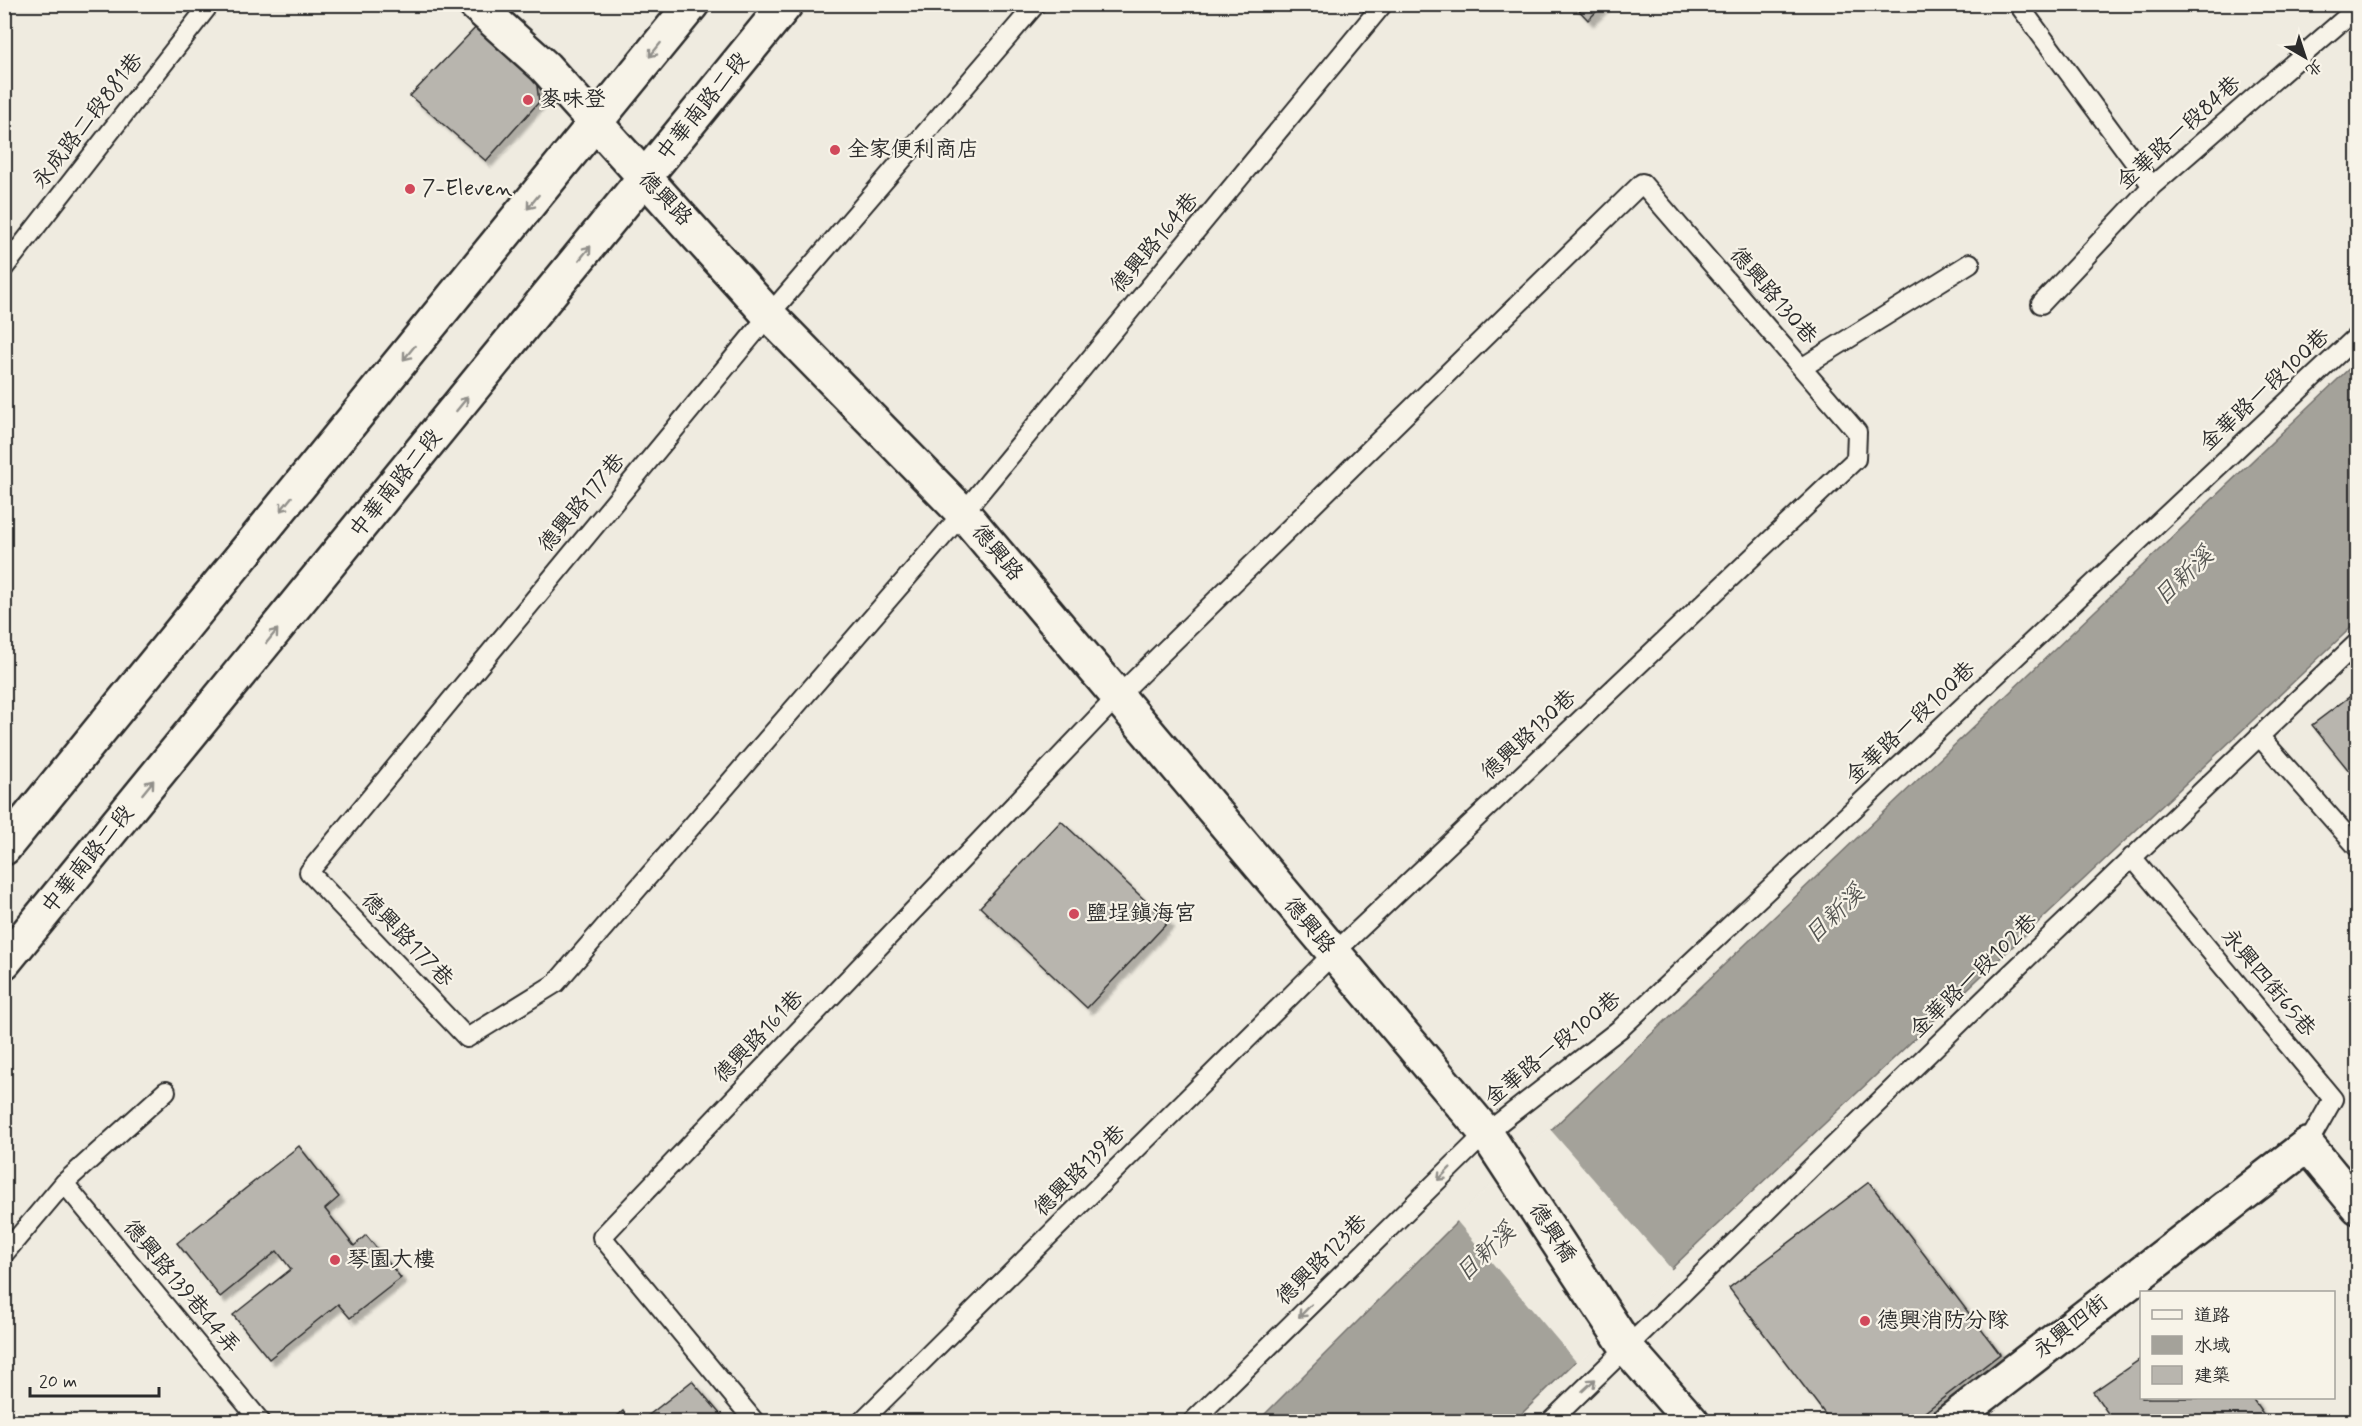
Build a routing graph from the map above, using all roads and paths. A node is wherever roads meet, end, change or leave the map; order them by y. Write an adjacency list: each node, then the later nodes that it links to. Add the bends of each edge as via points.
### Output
1 (210, 4): 13 (lane, 永成路二段881巷)
2 (475, 4): 9 (street, 德興路, via 545,67)
3 (692, 4): 9 (street, one-way to 9)
4 (786, 4): 10 (street, 中華南路二段)
5 (1035, 4): 15 (lane)
6 (1383, 4): 18 (lane, 德興路164巷)
7 (2018, 4): 11 (lane)
8 (2358, 7): 11 (lane, 金華路一段84巷)
9 (595, 124): 10 (street, 德興路); 22 (street, one-way to 22)
10 (644, 179): 15 (street, 德興路); 26 (street, 中華南路二段, one-way to 10)
11 (2152, 186): 14 (lane, 金華路一段84巷)
12 (1970, 262): 17 (lane)
13 (4, 268)
14 (2041, 304)
15 (769, 315): 18 (street, 德興路); 18 (lane, 德興路177巷, via 309,872 467,1038 556,983)
16 (2358, 335): 28 (lane, 金華路一段100巷, via 1621,1028)
17 (1803, 367): 20 (lane, 德興路130巷, via 1642,183); 25 (lane, 德興路130巷, via 1857,432 1856,459)
18 (963, 513): 20 (street, 德興路)
19 (2358, 642): 21 (lane, 金華路一段102巷)
20 (1117, 697): 25 (street, 德興路); 35 (lane, 德興路161巷, via 602,1237)
21 (2259, 736): 23 (lane); 24 (lane, 金華路一段102巷)
22 (4, 848)
23 (2358, 848)
24 (2132, 857): 29 (lane, 永興四街65巷, via 2333,1099); 33 (lane, 金華路一段102巷)
25 (1333, 954): 28 (street, 德興路); 36 (lane, 德興路139巷)
26 (4, 962)
27 (166, 1091): 30 (lane)
28 (1486, 1133): 33 (street, 德興橋); 37 (lane, 德興路123巷, one-way to 37)
29 (2307, 1145): 31 (street); 40 (street, 永興四街)
30 (64, 1183): 32 (lane); 34 (lane, 德興路139巷44弄)
31 (2358, 1207)
32 (4, 1254)
33 (1623, 1341): 38 (lane, 金華路一段102巷, one-way to 33); 39 (street)
34 (261, 1422)
35 (755, 1422)
36 (861, 1422)
37 (1192, 1422)
38 (1550, 1422)
39 (1692, 1422)
40 (1949, 1422)

